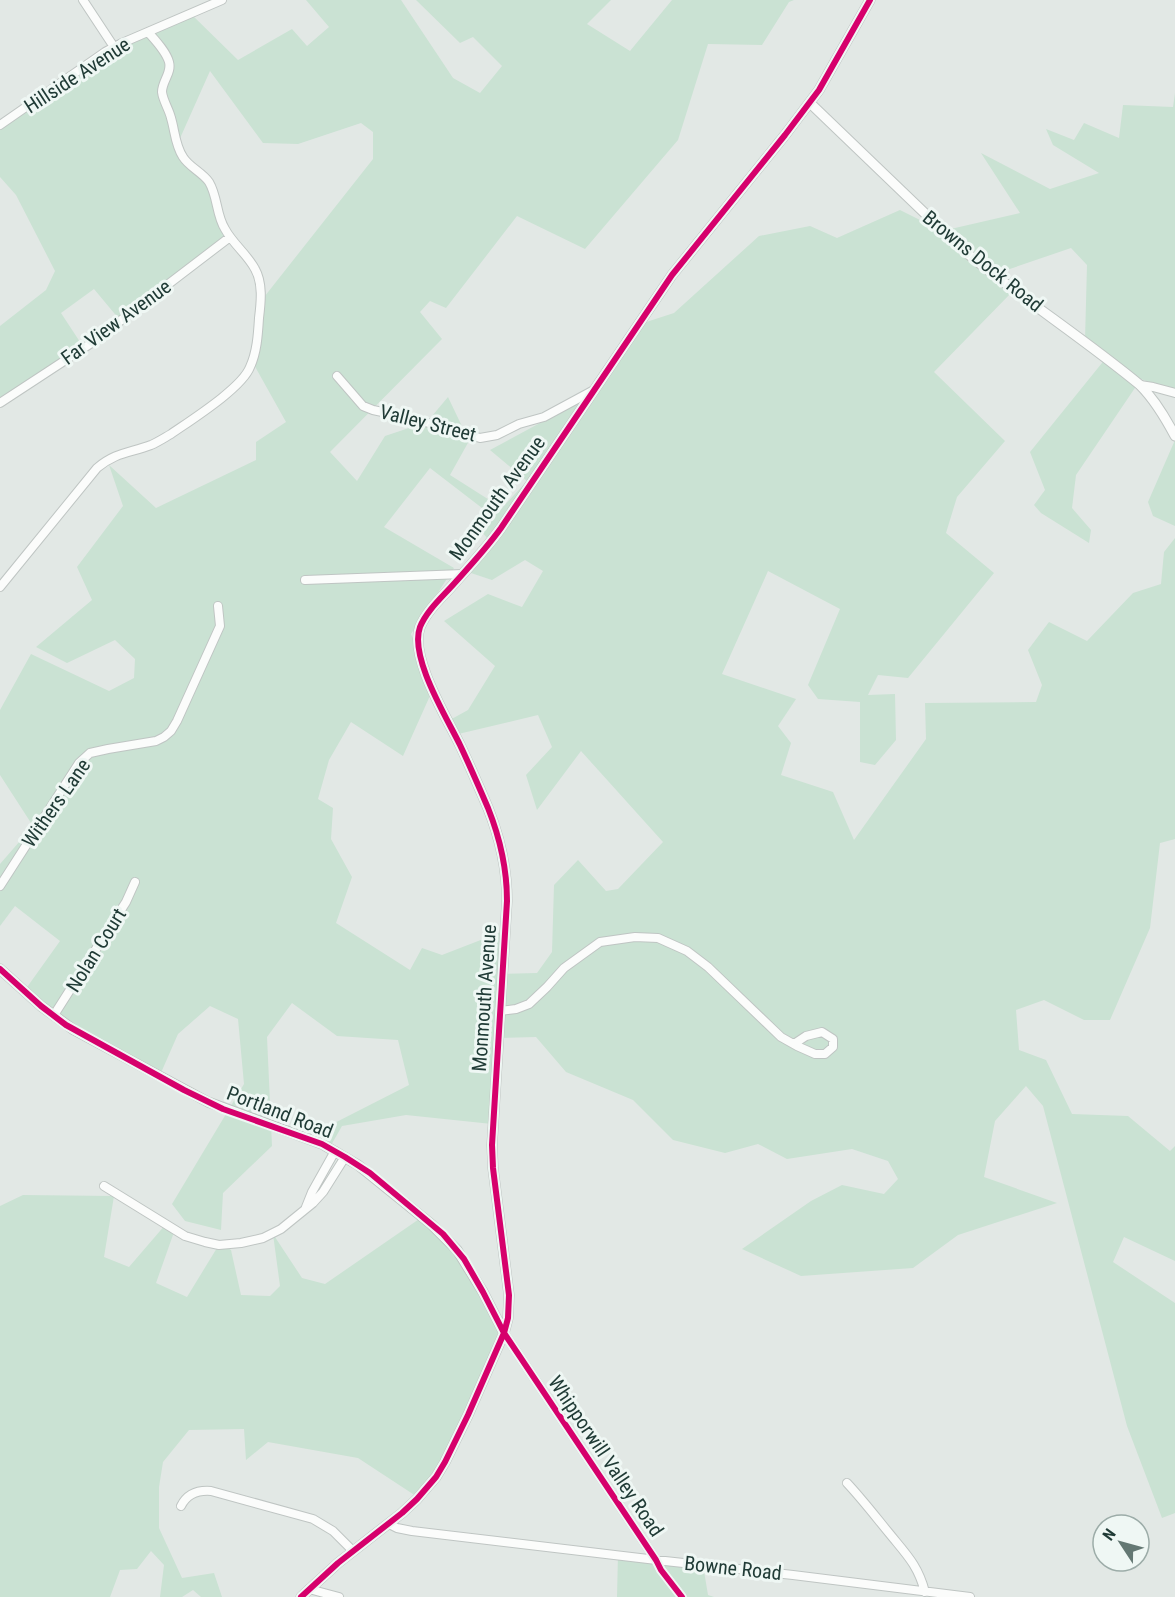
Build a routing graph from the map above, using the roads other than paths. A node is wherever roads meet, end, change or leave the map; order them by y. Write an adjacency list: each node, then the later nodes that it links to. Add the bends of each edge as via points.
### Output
1 (83, 0): 5 (street)
2 (222, 0): 4 (street, Hillside Avenue)
3 (870, 0): 6 (street, Monmouth Avenue)
4 (148, 32): 5 (street, Hillside Avenue); 8 (street, via 169,62 162,92 178,148 208,182)
5 (114, 47): 7 (street, Hillside Avenue)
6 (810, 103): 10 (street, Browns Dock Road, via 962,249); 11 (street, Monmouth Avenue, via 672,275)
7 (0, 125)
8 (230, 237): 13 (street, Far View Avenue, via 90,344); 17 (street, via 259,278 261,308 250,369 231,390 160,440 105,461)
9 (337, 376): 11 (street, Valley Street, via 363,406 473,438 496,435 544,417)
10 (1140, 385): 12 (street, Browns Dock Road); 14 (street, via 1165,415)
11 (594, 390): 15 (street, Monmouth Avenue, via 501,528)
12 (1175, 393)
13 (0, 403)
14 (1175, 436)
15 (463, 574): 16 (street); 22 (street, Monmouth Avenue, via 426,616 418,640 428,682 483,798 505,866 507,902)
16 (306, 580)
17 (0, 587)
18 (218, 606): 20 (street, Withers Lane, via 220,626 171,731 156,741 85,756)
19 (135, 882): 23 (street, Nolan Court, via 126,903)
20 (0, 886)
21 (0, 969): 23 (street, Portland Road)
22 (500, 1011): 24 (street, via 529,1004 564,968 600,942 658,938 701,961 781,1037); 29 (street, Monmouth Avenue, via 492,1145 509,1295)
23 (54, 1015): 25 (street, Portland Road, via 208,1102)
24 (794, 1044): 24 (street, via 814,1054 825,1054 833,1047 833,1039 822,1032)
25 (335, 1151): 26 (street, Portland Road); 28 (street)
26 (345, 1156): 28 (street, via 323,1192); 29 (street, Portland Road, via 443,1234 483,1292)
27 (104, 1186): 28 (street, via 178,1232 219,1245 270,1235)
28 (305, 1208)
29 (504, 1333): 32 (street, Monmouth Avenue, via 436,1477); 34 (street, Whipporwill Valley Road)
30 (847, 1483): 36 (street, via 912,1561)
31 (181, 1506): 33 (street, via 197,1491 211,1491 313,1519 333,1531)
32 (389, 1524): 33 (street, Monmouth Avenue); 34 (street, Bowne Road, via 412,1531)
33 (353, 1551): 35 (street, Monmouth Avenue)
34 (656, 1560): 36 (street, Bowne Road); 39 (street, Whipporwill Valley Road)
35 (309, 1589): 37 (street, Monmouth Avenue); 38 (street)
36 (926, 1592): 40 (street, Bowne Road)
37 (301, 1597)
38 (339, 1597)
39 (681, 1597)
40 (970, 1597)

